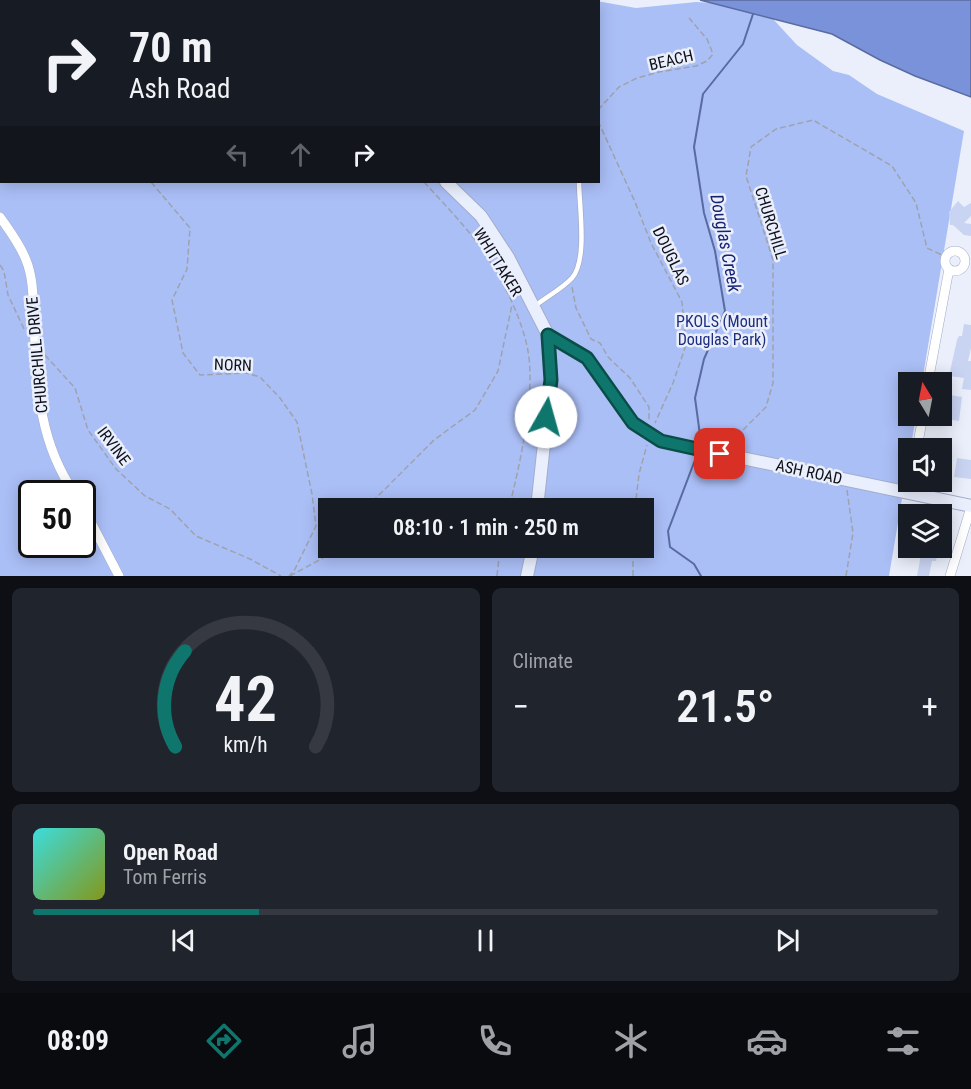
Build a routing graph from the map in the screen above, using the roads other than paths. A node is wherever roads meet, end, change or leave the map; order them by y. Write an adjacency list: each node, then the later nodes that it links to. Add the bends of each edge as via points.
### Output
1 (447, 183): 5 (main road, via 481,216)
2 (579, 183): 5 (lane, via 582,233 578,269 571,279)
3 (0, 217): 8 (street, CHURCHILL DRIVE, via 27,261 33,292 38,395 45,429)
4 (949, 269): 4 (street, via 946,257 957,251 965,258 965,264 955,272); 7 (street)
5 (535, 306): 6 (main road)
6 (548, 335): 9 (main road, ASH ROAD, via 587,358 633,423 661,441 849,481); 11 (main road, via 551,380)
7 (930, 372)
8 (65, 480)
9 (898, 486)
10 (926, 492): 12 (main road, ASH ROAD)
11 (538, 498)
12 (971, 506): 17 (street)
13 (96, 532): 15 (street)
14 (531, 558): 16 (main road)
15 (119, 576)
16 (527, 576)
17 (950, 576)

